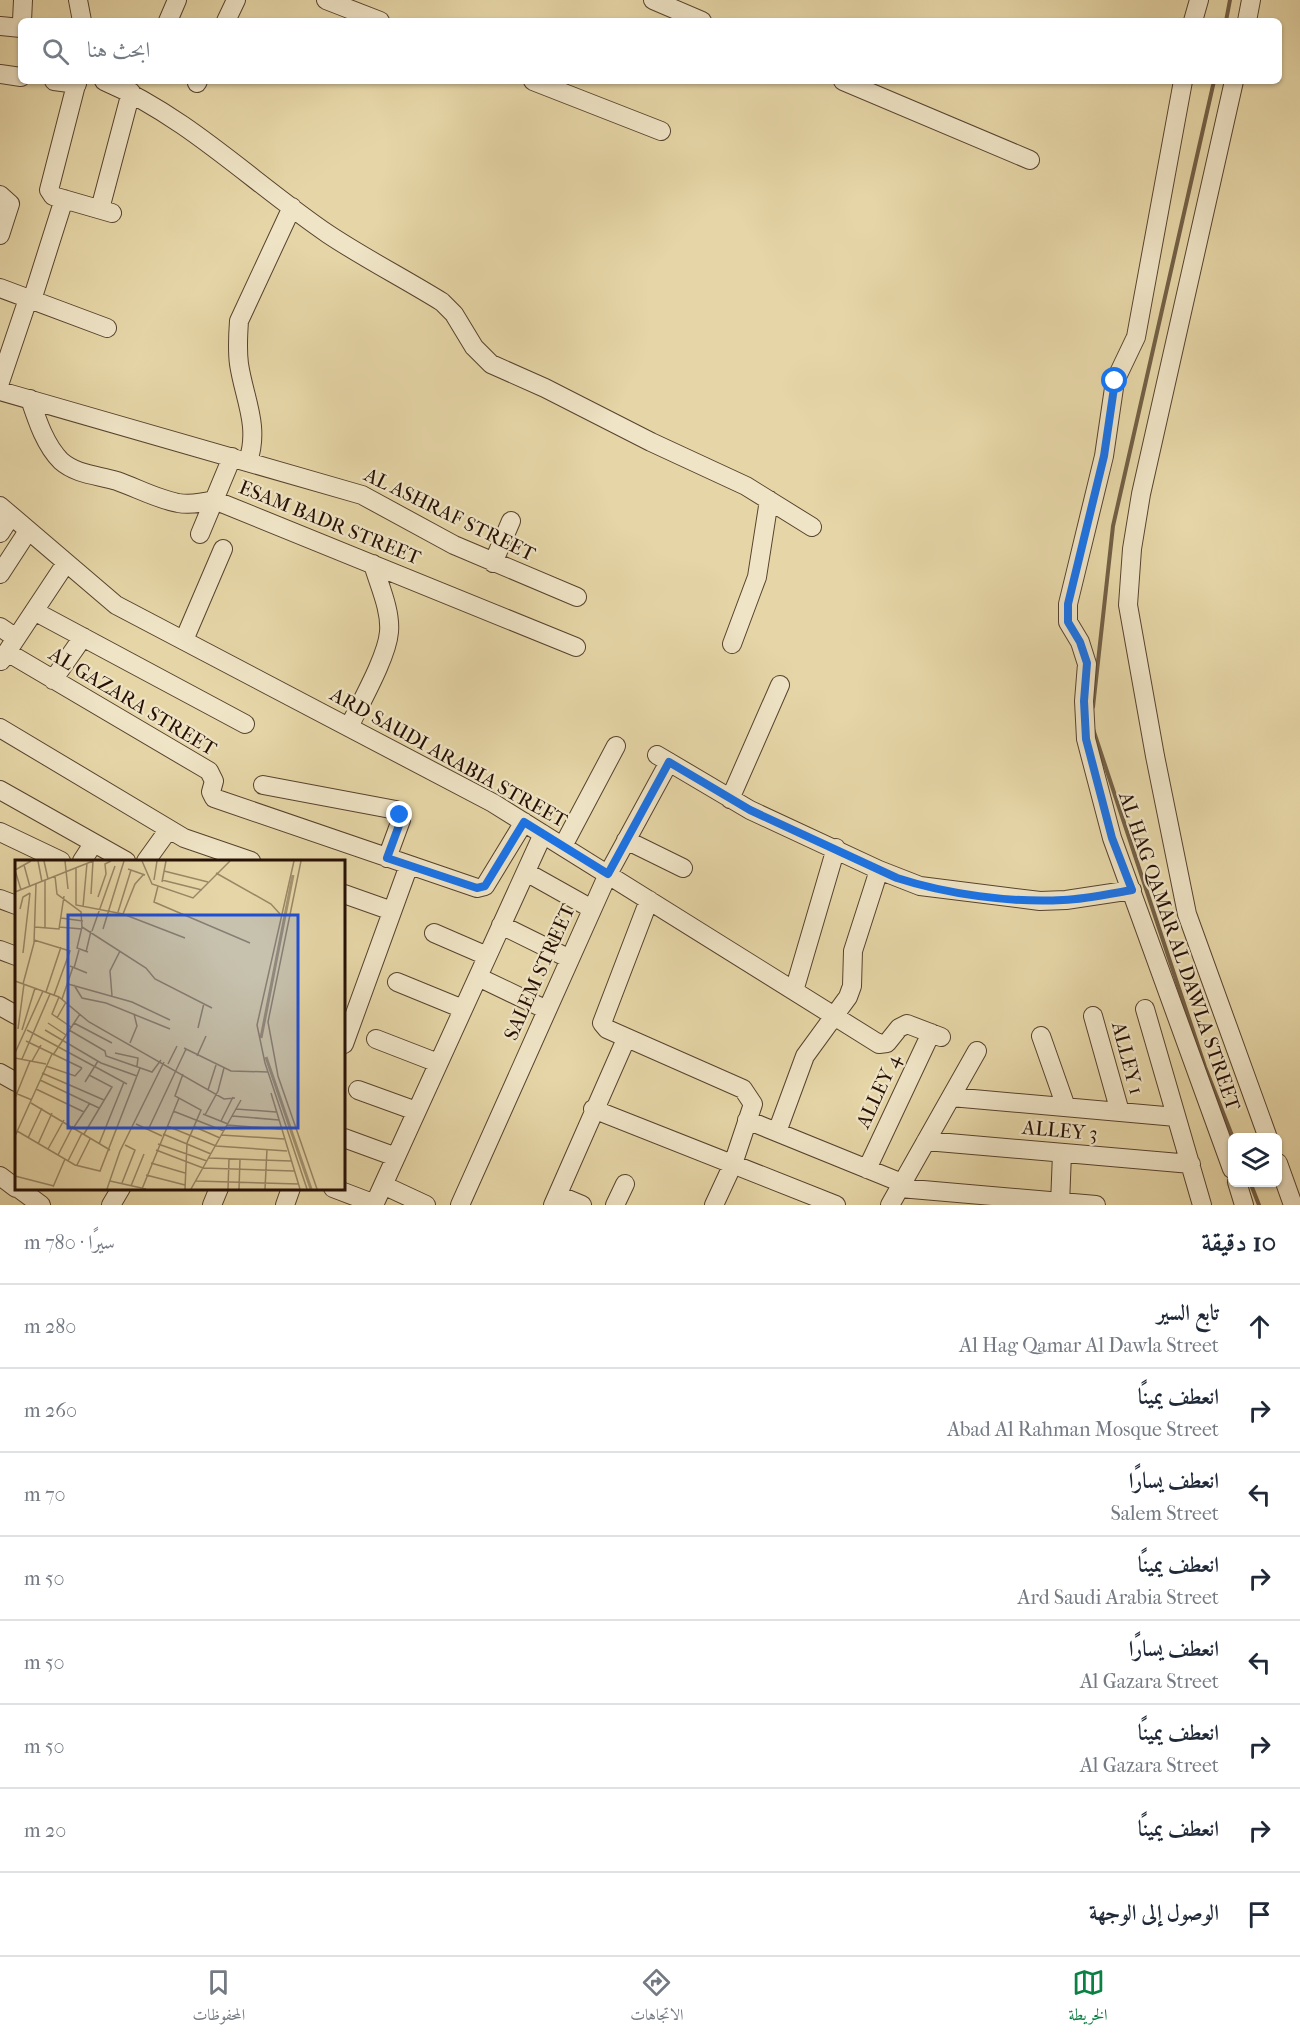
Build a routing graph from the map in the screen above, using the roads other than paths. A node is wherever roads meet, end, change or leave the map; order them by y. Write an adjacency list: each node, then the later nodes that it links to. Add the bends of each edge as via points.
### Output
1 (23, 0): 9 (street)
2 (78, 0): 10 (street)
3 (177, 0): 11 (street)
4 (236, 0): 12 (street)
5 (326, 0): 13 (street)
6 (653, 0): 14 (street)
7 (1199, 0): 15 (street)
8 (1251, 0): 16 (street)
9 (22, 18)
10 (81, 18)
11 (169, 18)
12 (227, 18)
13 (372, 18)
14 (695, 18)
15 (1194, 18)
16 (1248, 18)
17 (0, 26): 18 (street)
18 (18, 28)
19 (0, 74): 20 (street)
20 (18, 77)
21 (76, 84): 31 (street, via 49,188 51,195)
22 (115, 84): 27 (street)
23 (541, 84): 28 (street)
24 (850, 84): 29 (street)
25 (1182, 84): 90 (street, AL HAG QAMAR AL DAWLA STREET, via 1136,337 1115,381 1104,456 1068,604 1068,622 1087,663 1086,739 1112,838)
26 (1233, 84): 131 (street, AL HAG QAMAR AL DAWLA STREET, via 1141,494 1128,605 1187,914)
27 (136, 90): 31 (street, via 106,211); 32 (street)
28 (661, 131)
29 (1030, 160)
30 (4, 198): 33 (street, via 9,210)
31 (64, 199): 35 (street)
32 (292, 207): 40 (street, via 239,321 239,364 254,425 252,450); 42 (street, via 329,234 442,302 491,364)
33 (0, 235)
34 (0, 288): 35 (street)
35 (30, 300): 36 (street); 37 (street)
36 (107, 328)
37 (0, 382)
38 (0, 391): 39 (street, AL ASHRAF STREET)
39 (30, 399): 40 (street, AL ASHRAF STREET); 41 (street, ESAM BADR STREET, via 43,433 69,467 169,501 192,504)
40 (240, 459): 41 (street); 50 (street, AL ASHRAF STREET, via 362,495)
41 (214, 500): 48 (street); 52 (street, ESAM BADR STREET)
42 (769, 500): 45 (street); 59 (street, via 757,577)
43 (5, 511): 46 (street, ARD SAUDI ARABIA STREET); 47 (street)
44 (511, 521): 50 (street)
45 (812, 527)
46 (28, 531): 51 (street, ARD SAUDI ARABIA STREET); 53 (street)
47 (0, 533)
48 (200, 534)
49 (224, 549): 58 (street)
50 (493, 562): 54 (street, AL ASHRAF STREET)
51 (66, 563): 55 (street); 58 (street, ARD SAUDI ARABIA STREET, via 116,604)
52 (373, 564): 60 (street, ESAM BADR STREET); 65 (street, via 390,632)
53 (0, 574)
54 (577, 597)
55 (34, 611): 57 (street); 61 (street)
56 (0, 627): 61 (street, AL GAZARA STREET)
57 (84, 637): 62 (street); 64 (street)
58 (184, 640): 65 (street, ARD SAUDI ARABIA STREET)
59 (732, 644)
60 (576, 647)
61 (8, 651): 62 (street, AL GAZARA STREET)
62 (53, 680): 79 (street, AL GAZARA STREET, via 208,771 214,781 214,798)
63 (780, 685): 70 (street)
64 (245, 724)
65 (349, 727): 71 (street, ARD SAUDI ARABIA STREET)
66 (0, 728): 72 (street)
67 (616, 746): 77 (street)
68 (263, 785): 79 (street, via 396,810 401,820)
69 (0, 790): 76 (street)
70 (730, 799): 75 (street, SALEM STREET, via 663,759); 78 (street)
71 (524, 822): 74 (street, ARD SAUDI ARABIA STREET); 85 (street, AL GAZARA STREET, via 481,889)
72 (169, 829): 83 (street); 84 (street)
73 (0, 832): 80 (street)
74 (543, 834): 77 (street, ARD SAUDI ARABIA STREET); 88 (street)
75 (627, 840): 86 (street); 89 (street, SALEM STREET)
76 (93, 844): 81 (street); 82 (street)
77 (563, 846): 89 (street, ARD SAUDI ARABIA STREET)
78 (836, 848): 87 (street); 105 (street)
79 (387, 858): 85 (street, AL GAZARA STREET)
80 (59, 860)
81 (83, 860)
82 (124, 860)
83 (147, 860)
84 (247, 860)
85 (409, 865): 96 (street)
86 (682, 868)
87 (879, 870): 90 (street, via 920,886 1014,900 1066,900); 111 (street, via 853,951 852,986)
88 (526, 872): 95 (street); 97 (street)
89 (608, 874): 93 (street, ARD SAUDI ARABIA STREET); 95 (street, SALEM STREET)
90 (1132, 890): 135 (street, AL HAG QAMAR AL DAWLA STREET)
91 (345, 894): 96 (street)
92 (0, 899): 94 (street)
93 (649, 900): 105 (street, ARD SAUDI ARABIA STREET); 116 (street, via 603,1017 604,1027)
94 (15, 905)
95 (592, 909): 102 (street, SALEM STREET)
96 (392, 911): 117 (street)
97 (501, 925): 101 (street); 102 (street)
98 (434, 933): 101 (street)
99 (0, 950): 100 (street)
100 (15, 956)
101 (487, 956): 103 (street)
102 (570, 959): 109 (street, SALEM STREET)
103 (478, 977): 107 (street); 109 (street)
104 (397, 982): 107 (street)
105 (794, 991): 111 (street, ARD SAUDI ARABIA STREET)
106 (0, 1006): 110 (street)
107 (463, 1009): 119 (street)
108 (1145, 1009): 128 (street)
109 (547, 1010): 159 (street, SALEM STREET)
110 (15, 1014)
111 (835, 1016): 113 (street, ARD SAUDI ARABIA STREET, via 882,1044 907,1024); 130 (street, via 806,1056)
112 (1094, 1016): 127 (street, ALLEY 1)
113 (936, 1035): 139 (street, ALLEY 4)
114 (1041, 1036): 124 (street)
115 (376, 1039): 119 (street)
116 (626, 1039): 125 (street); 129 (street, via 743,1089 753,1104)
117 (345, 1041)
118 (977, 1051): 123 (street)
119 (438, 1063): 126 (street)
120 (0, 1073): 121 (street)
121 (15, 1081)
122 (358, 1090): 126 (street)
123 (951, 1097): 124 (street); 133 (street)
124 (1066, 1107): 127 (street)
125 (593, 1109): 137 (street); 151 (street)
126 (416, 1111): 136 (street)
127 (1120, 1112): 128 (street)
128 (1176, 1117): 138 (street)
129 (747, 1120): 130 (street); 137 (street)
130 (777, 1132): 139 (street)
131 (1267, 1133)
132 (345, 1138): 136 (street)
133 (926, 1141): 134 (street, ALLEY 3); 144 (street)
134 (1062, 1153): 138 (street, ALLEY 3); 152 (street)
135 (1228, 1155)
136 (396, 1157): 143 (street)
137 (733, 1164): 154 (street); 162 (street)
138 (1191, 1164): 165 (street)
139 (867, 1169): 144 (street)
140 (1282, 1174): 167 (street)
141 (0, 1176): 145 (street)
142 (625, 1184): 161 (street)
143 (383, 1185): 153 (street); 158 (street)
144 (901, 1186): 152 (street); 163 (street)
145 (15, 1187)
146 (1239, 1187): 166 (street)
147 (120, 1190): 155 (street)
148 (218, 1190): 156 (street)
149 (290, 1190): 157 (street)
150 (338, 1190): 153 (street)
151 (555, 1200): 160 (street)
152 (1060, 1203): 164 (street)
153 (374, 1204)
154 (716, 1204)
155 (111, 1205)
156 (212, 1205)
157 (285, 1205)
158 (426, 1205)
159 (460, 1205)
160 (582, 1205)
161 (615, 1205)
162 (836, 1205)
163 (890, 1205)
164 (1096, 1205)
165 (1202, 1205)
166 (1244, 1205)
167 (1293, 1205)

